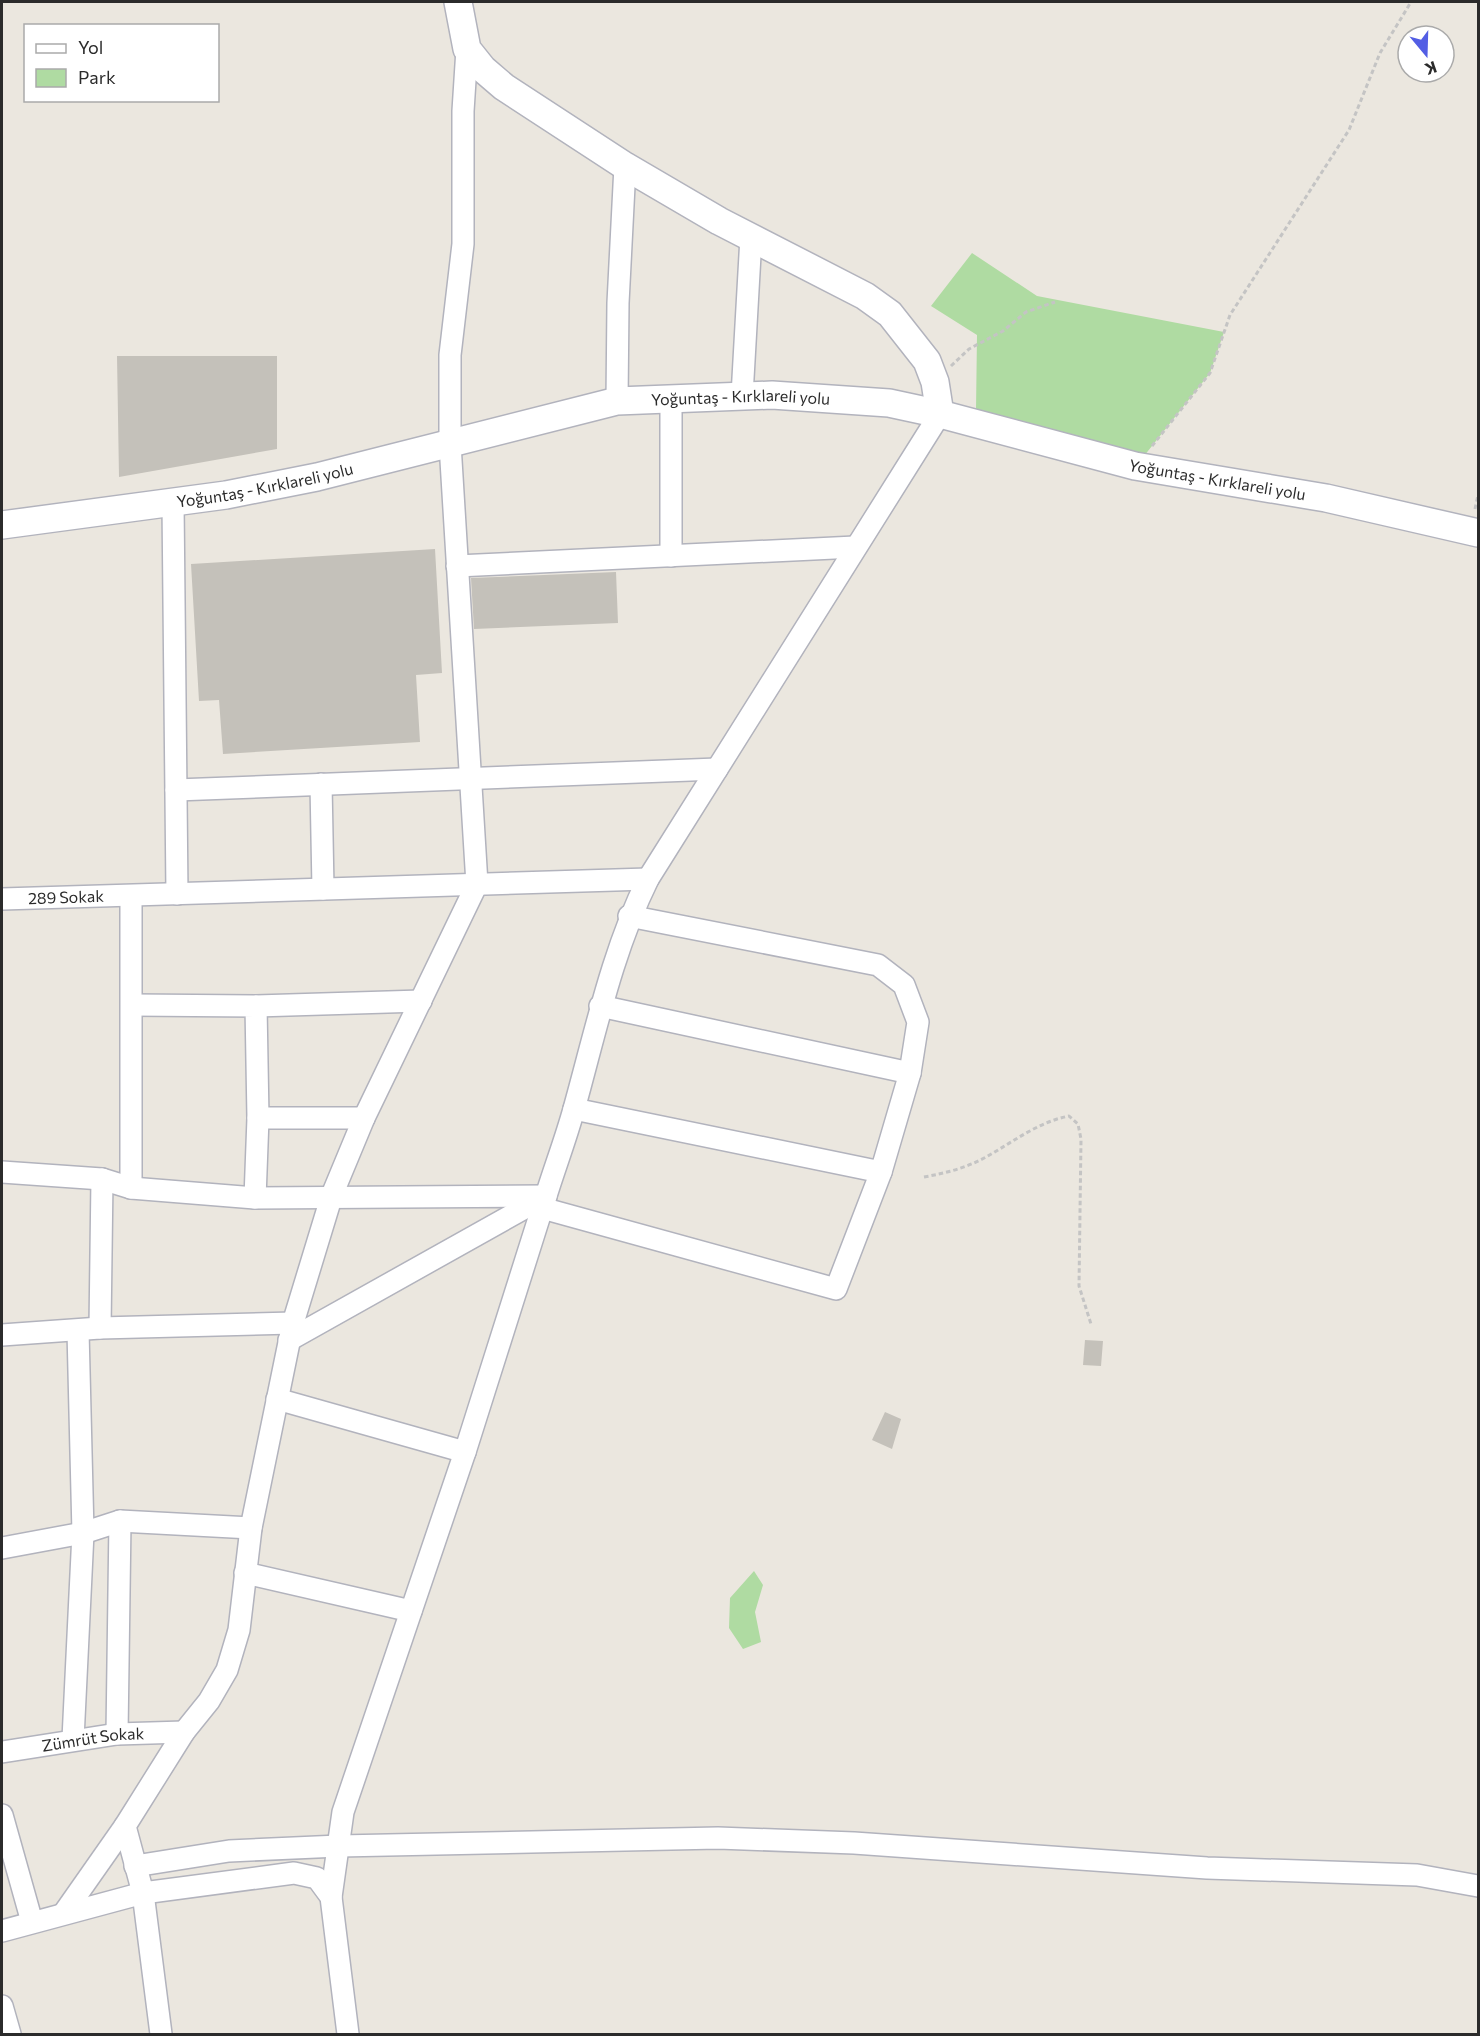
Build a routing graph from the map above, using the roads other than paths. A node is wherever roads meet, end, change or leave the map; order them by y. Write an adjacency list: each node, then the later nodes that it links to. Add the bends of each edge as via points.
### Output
1 (458, 2): 2 (street)
2 (467, 49): 3 (street, via 504,87); 9 (street, via 463,244 450,354)
3 (625, 166): 4 (street); 7 (street)
4 (751, 237): 5 (street); 8 (street, via 865,296 890,314 927,361)
5 (742, 396): 6 (street, Yoğuntaş - Kırklareli yolu); 8 (street, Yoğuntaş - Kırklareli yolu, via 826,396)
6 (671, 398): 7 (street, Yoğuntaş - Kırklareli yolu); 14 (street)
7 (617, 401): 9 (street, Yoğuntaş - Kırklareli yolu)
8 (940, 414): 12 (street, Yoğuntaş - Kırklareli yolu, via 1135,466 1326,498); 13 (street)
9 (450, 444): 10 (street, Yoğuntaş - Kırklareli yolu, via 317,477); 15 (street)
10 (173, 503): 11 (street, Yoğuntaş - Kırklareli yolu); 19 (street)
11 (2, 525)
12 (1479, 533)
13 (855, 547): 14 (street); 16 (street)
14 (671, 556): 15 (street)
15 (457, 566): 17 (street)
16 (717, 769): 17 (street); 20 (street)
17 (471, 779): 18 (street); 21 (street)
18 (321, 784): 19 (street); 22 (street)
19 (176, 790): 23 (street)
20 (648, 879): 21 (street, 289 Sokak); 26 (street)
21 (477, 884): 22 (street, 289 Sokak); 27 (street)
22 (323, 889): 23 (street, 289 Sokak)
23 (177, 894): 24 (street, 289 Sokak)
24 (130, 896): 25 (street, 289 Sokak); 28 (street)
25 (2, 899)
26 (629, 916): 30 (street); 31 (street, via 878,964 904,985 918,1022)
27 (421, 1000): 29 (street); 34 (street)
28 (132, 1005): 29 (street); 38 (street)
29 (256, 1006): 33 (street)
30 (600, 1006): 31 (street); 32 (street)
31 (910, 1073): 36 (street)
32 (574, 1109): 36 (street); 41 (street)
33 (258, 1118): 34 (street); 40 (street)
34 (364, 1118): 39 (street)
35 (2, 1172): 37 (street)
36 (881, 1172): 41 (street, via 836,1288)
37 (102, 1179): 38 (street); 42 (street)
38 (131, 1188): 40 (street)
39 (332, 1195): 40 (street); 41 (street); 44 (street)
40 (255, 1198)
41 (544, 1202): 44 (street); 47 (street)
42 (100, 1328): 43 (street); 44 (street)
43 (78, 1331): 45 (street); 50 (street)
44 (291, 1331): 46 (street)
45 (2, 1335)
46 (277, 1399): 47 (street); 49 (street)
47 (465, 1452): 53 (street)
48 (120, 1521): 49 (street); 50 (street); 55 (street)
49 (251, 1528): 52 (street)
50 (83, 1533): 51 (street); 56 (street)
51 (6, 1551)
52 (245, 1573): 53 (street); 54 (street, via 239,1630 227,1670)
53 (411, 1611): 60 (street, via 343,1812)
54 (184, 1732): 55 (street, Zümrüt Sokak); 59 (street)
55 (117, 1734): 56 (street, Zümrüt Sokak)
56 (73, 1739): 57 (street, Zümrüt Sokak)
57 (2, 1752)
58 (2, 1815): 66 (street)
59 (125, 1826): 61 (street); 65 (street)
60 (339, 1846): 61 (street, via 229,1851); 62 (street, via 718,1838 854,1843 1207,1868 1417,1875); 64 (street)
61 (135, 1866): 63 (street)
62 (1479, 1886)
63 (142, 1893): 64 (street, via 294,1873 317,1878); 65 (street); 70 (street)
64 (332, 1897): 71 (street)
65 (64, 1914): 66 (street)
66 (32, 1922): 67 (street)
67 (2, 1930)
68 (2, 2006): 69 (street)
69 (10, 2034)
70 (161, 2034)
71 (348, 2034)

